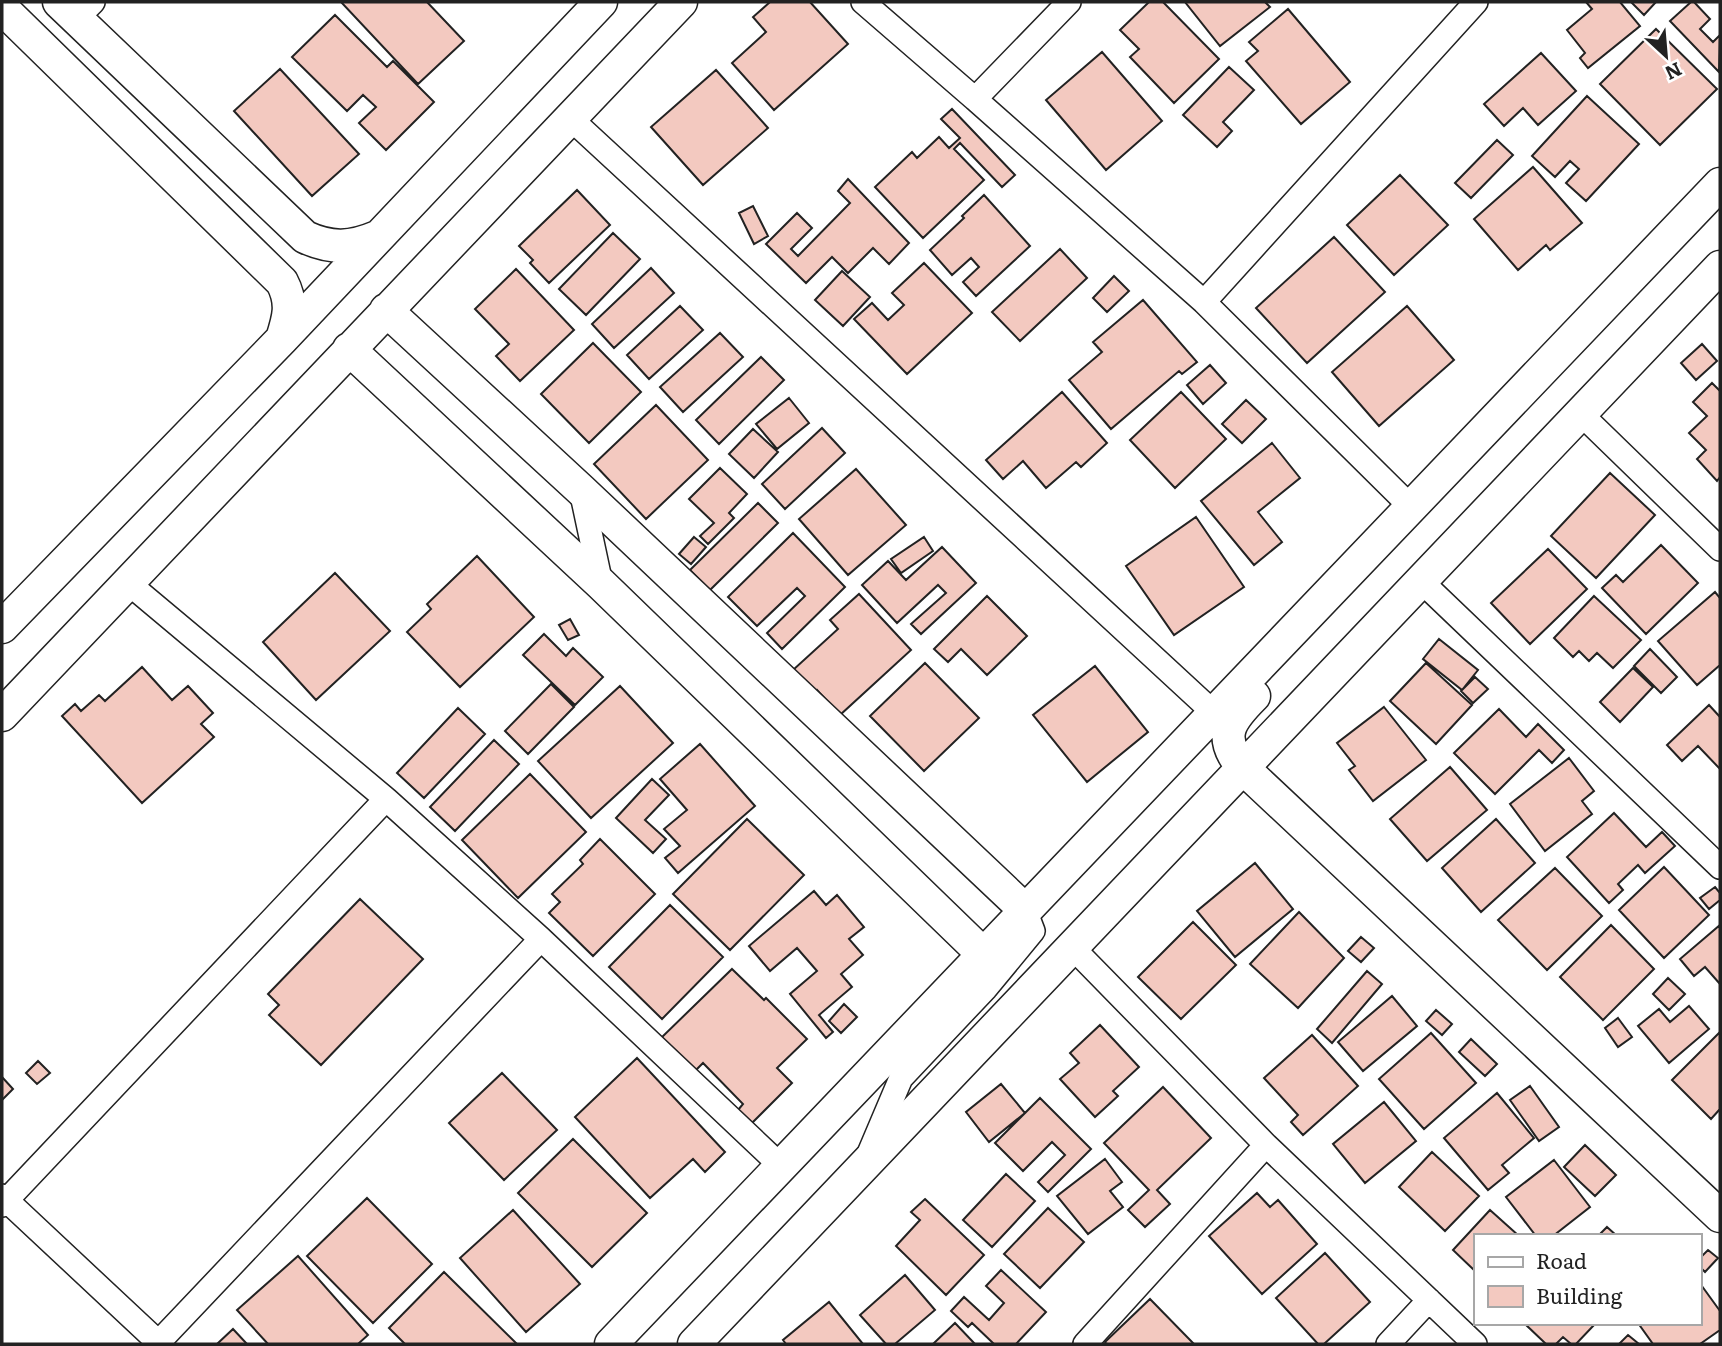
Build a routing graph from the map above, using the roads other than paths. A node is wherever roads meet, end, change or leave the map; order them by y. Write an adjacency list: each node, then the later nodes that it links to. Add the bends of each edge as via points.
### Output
1 (601, 2): 12 (street)
2 (681, 2): 9 (street)
3 (863, 2): 8 (street)
4 (1069, 2): 8 (street)
5 (1476, 2): 15 (street)
6 (76, 7): 11 (street)
7 (2, 9): 13 (street)
8 (975, 99): 15 (street)
9 (570, 118): 16 (street); 28 (street)
10 (1720, 184): 21 (street)
11 (285, 219): 12 (street, via 322,245 342,247); 13 (street, via 295,243 288,254 278,258)
12 (378, 236): 17 (street)
13 (252, 251): 17 (street, via 289,296 290,312)
14 (1720, 267): 19 (street)
15 (1204, 302): 21 (street)
16 (386, 310): 18 (street); 20 (street)
17 (282, 339): 27 (street)
18 (349, 349): 25 (street); 26 (street)
19 (1581, 414): 22 (street); 24 (street)
20 (581, 490): 26 (street); 33 (street)
21 (1411, 507): 23 (street)
22 (1720, 549)
23 (1342, 579): 28 (street); 30 (street, via 1333,618 1236,715 1227,733 1233,756)
24 (1421, 581): 30 (street); 32 (street)
25 (127, 582): 29 (street); 31 (street)
26 (601, 584): 36 (street)
27 (2, 627)
28 (1214, 713): 33 (street)
29 (2, 715)
30 (1243, 768): 35 (street); 41 (street)
31 (386, 799): 34 (street); 40 (street)
32 (1720, 867)
33 (1025, 910): 36 (street); 39 (street, via 1033,931 901,1078)
34 (541, 939): 38 (street); 43 (street)
35 (1073, 948): 37 (street); 39 (street)
36 (983, 954): 38 (street)
37 (1266, 1145): 42 (street); 46 (street)
38 (781, 1166): 44 (street)
39 (863, 1167): 45 (street)
40 (3, 1200): 43 (street)
41 (1720, 1216)
42 (1429, 1300): 47 (street); 48 (street)
43 (158, 1344)
44 (611, 1344)
45 (695, 1344)
46 (1085, 1344)
47 (1388, 1344)
48 (1475, 1344)

